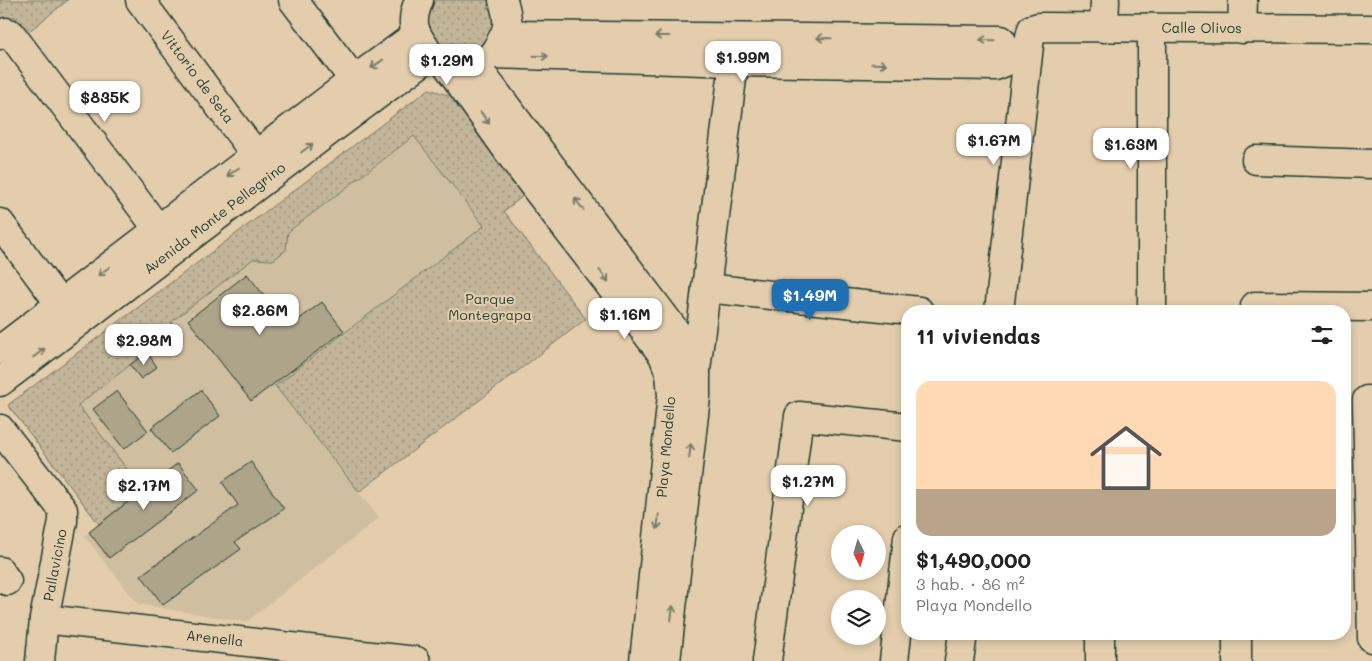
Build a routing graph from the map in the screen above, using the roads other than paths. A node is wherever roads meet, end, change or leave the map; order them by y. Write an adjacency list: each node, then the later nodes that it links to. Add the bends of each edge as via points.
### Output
1 (140, 0): 16 (street, Vittorio de Seta)
2 (293, 0): 15 (street)
3 (419, 0): 14 (street, via 414,23)
4 (503, 0): 13 (street, via 508,16)
5 (1105, 0): 7 (street)
6 (1243, 0): 9 (street)
7 (1104, 28): 8 (street, Calle Olivos); 24 (street, Calle Olivos, via 1032,29)
8 (1152, 28): 9 (street, Calle Olivos); 25 (street)
9 (1242, 29): 10 (street, Calle Olivos)
10 (1372, 29)
11 (0, 35): 20 (street, via 11,34)
12 (734, 49): 12 (street, one-way to 12, via 995,66 1005,62 1007,50 1001,40); 13 (street); 22 (street)
13 (491, 51): 14 (street); 21 (street, Playa Mondello, one-way to 13)
14 (431, 52): 15 (street, Avenida Monte Pellegrino, one-way to 15); 20 (street, Avenida Monte Pellegrino, one-way to 14, via 238,200); 21 (street, Playa Mondello, one-way to 21, via 518,165)
15 (354, 80): 16 (street, Avenida Monte Pellegrino)
16 (256, 155): 20 (street, Avenida Monte Pellegrino, one-way to 20)
17 (1256, 160): 18 (street)
18 (1372, 164)
19 (0, 223): 23 (street)
20 (166, 240): 23 (street, Avenida Monte Pellegrino, one-way to 23); 31 (street, Avenida Monte Pellegrino, one-way to 20)
21 (593, 242): 30 (street, Playa Mondello, via 688,348); 43 (street, Playa Mondello, one-way to 43, via 663,355 670,374 672,395)
22 (706, 288): 28 (street); 30 (street)
23 (60, 304): 29 (street, Avenida Monte Pellegrino)
24 (1000, 305)
25 (1152, 305)
26 (1351, 307): 27 (street)
27 (1372, 307)
28 (901, 309)
29 (0, 350)
30 (696, 372): 44 (street, Playa Mondello, one-way to 30, via 696,397)
31 (0, 382)
32 (1367, 400): 37 (street)
33 (901, 426): 45 (street, via 798,416)
34 (0, 429): 36 (street, Pallavicino, via 63,510)
35 (901, 599): 46 (street)
36 (44, 619): 41 (street, Pallavicino); 42 (street, Arenella)
37 (1372, 638)
38 (962, 640): 47 (street)
39 (1100, 640): 48 (street)
40 (1237, 640): 49 (street)
41 (40, 661)
42 (416, 661)
43 (644, 661)
44 (666, 661)
45 (767, 661)
46 (894, 661)
47 (960, 661)
48 (1100, 661)
49 (1237, 661)

